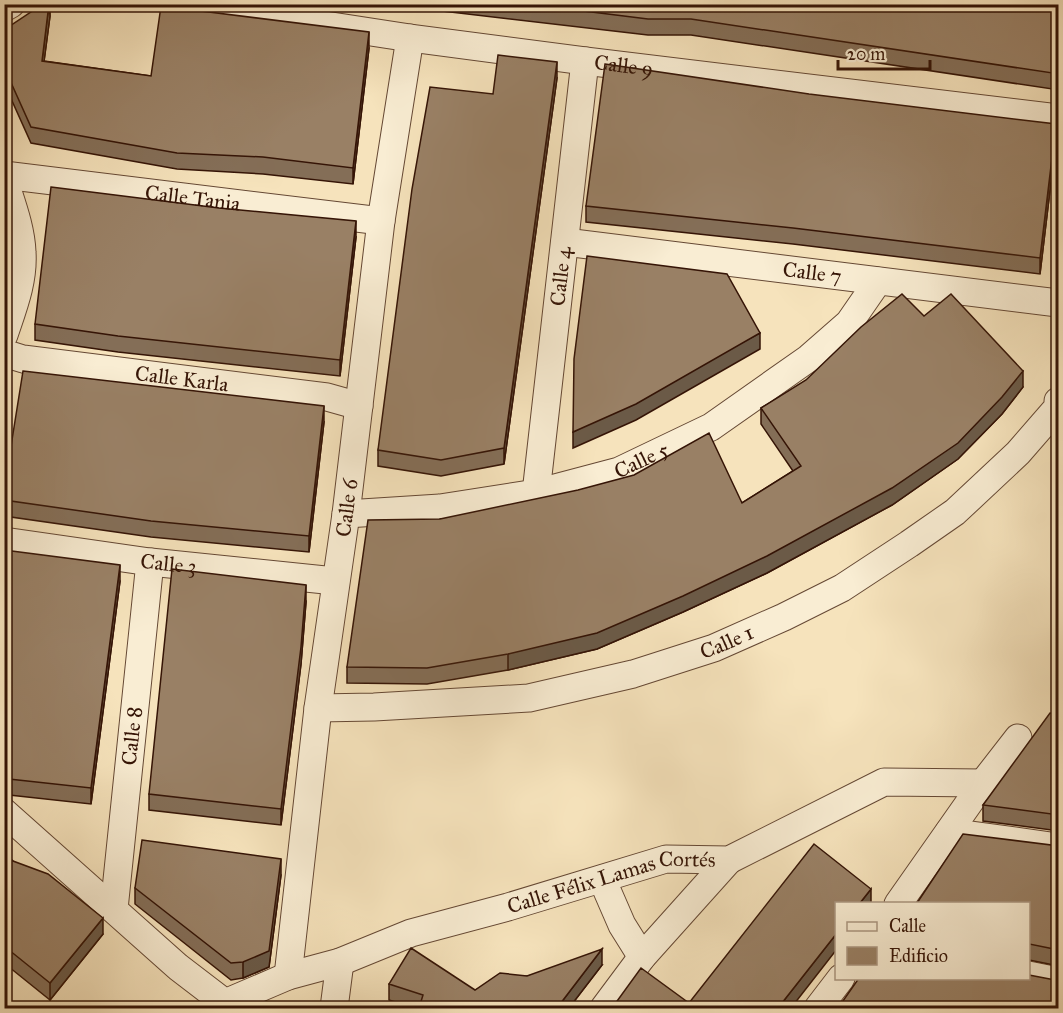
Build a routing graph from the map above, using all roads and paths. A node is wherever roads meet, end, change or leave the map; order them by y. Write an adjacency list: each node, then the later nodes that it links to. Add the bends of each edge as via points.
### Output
1 (11, 4): 3 (street)
2 (188, 4): 4 (street, Calle 9)
3 (4, 8)
4 (410, 38): 5 (street, Calle 9); 8 (street, Calle 6)
5 (585, 61): 6 (street, Calle 9); 9 (street, Calle 4)
6 (1059, 118)
7 (4, 177): 8 (street, Calle Tania); 10 (street, via 20,233)
8 (381, 221): 16 (street, Calle 6)
9 (565, 242): 11 (street, Calle 7); 17 (street, Calle 4)
10 (14, 256): 13 (street, via 20,284)
11 (878, 281): 12 (street, Calle 7); 17 (street, Calle 5, via 849,323 817,351 711,427 618,471)
12 (1059, 303)
13 (4, 335)
14 (4, 353): 16 (street, Calle Karla, via 327,397)
15 (1059, 401): 22 (street, Calle 1, via 1018,453 955,512 842,588 714,648 633,674 529,698)
16 (359, 406): 18 (street, Calle 6)
17 (536, 493): 18 (street, Calle 5, via 440,508)
18 (346, 514): 21 (street, Calle 6)
19 (4, 541): 20 (street, Calle 3)
20 (150, 562): 21 (street, Calle 3); 31 (street, Calle 8)
21 (335, 581): 22 (street, Calle 6)
22 (318, 708): 35 (street, Calle 6)
23 (1018, 738): 24 (street)
24 (983, 783): 26 (street); 28 (street, Calle Félix Lamas Cortés, via 884,782)
25 (4, 812): 31 (street)
26 (950, 832): 27 (street); 30 (street)
27 (1059, 847)
28 (729, 860): 29 (street, Calle Félix Lamas Cortés, via 666,859); 32 (street)
29 (602, 879): 32 (street, via 622,925); 33 (street, Calle Félix Lamas Cortés, via 411,933)
30 (899, 902)
31 (114, 909): 35 (street, Calle Félix Lamas Cortés, via 225,1003)
32 (642, 957): 39 (street)
33 (340, 962): 35 (street, Calle Félix Lamas Cortés); 38 (street)
34 (1030, 975): 37 (street)
35 (288, 976)
36 (840, 980): 40 (street)
37 (1059, 981)
38 (334, 1008)
39 (604, 1008)
40 (818, 1008)

